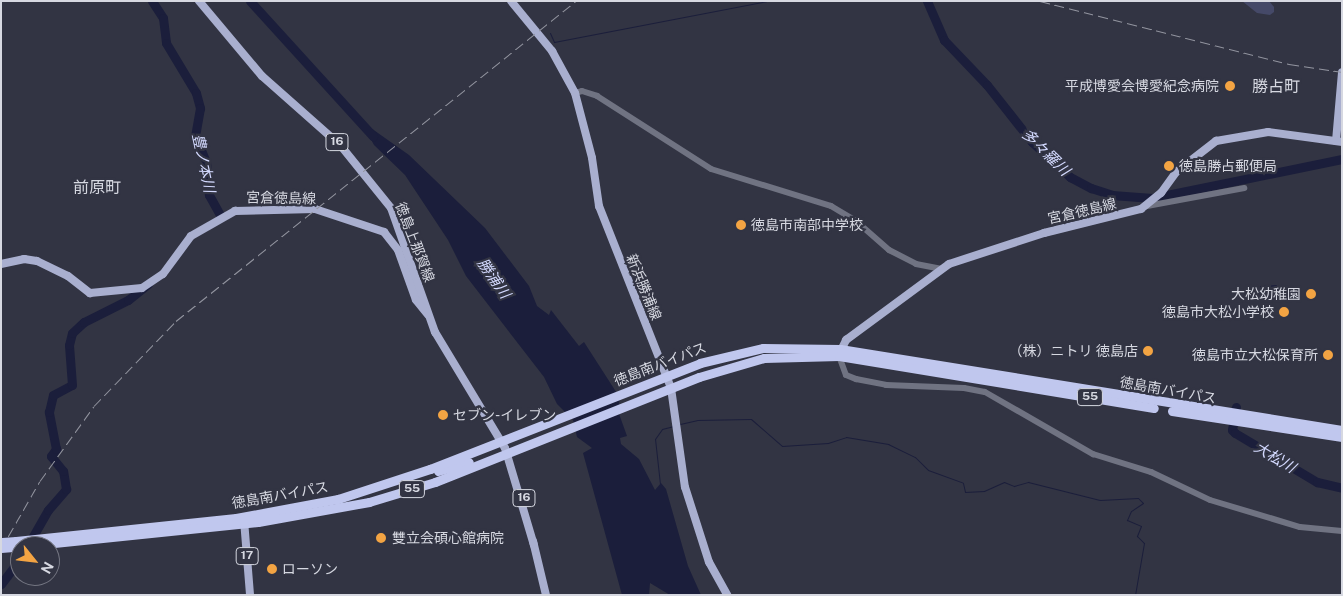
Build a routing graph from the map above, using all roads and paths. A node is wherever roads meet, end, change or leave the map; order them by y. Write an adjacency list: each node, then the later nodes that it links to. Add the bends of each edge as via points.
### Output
1 (199, 1): 10 (main road, 徳島上那賀線 / 16, via 262,76 341,146 380,193 395,217)
2 (511, 1): 4 (main road, 新浜勝浦線, via 552,51)
3 (1342, 72): 5 (main road)
4 (575, 93): 9 (street, via 582,91 597,96 711,169 831,206 856,221 889,250); 13 (main road, 新浜勝浦線, via 592,158 599,206)
5 (1339, 142): 7 (main road, 宮倉徳島線, via 1268,132 1233,136 1206,147 1176,172)
6 (1244, 188): 7 (street)
7 (1149, 204): 9 (main road, 宮倉徳島線, via 1109,219 1044,233)
8 (1, 264): 10 (main road, 宮倉徳島線, via 24,259 37,261 68,276 90,293 142,288 163,274 191,236 235,210 315,210 384,232 403,260 416,300)
9 (938, 272): 11 (main road, 宮倉徳島線, via 846,340)
10 (428, 315): 17 (main road, 徳島上那賀線 / 16)
11 (840, 353): 12 (highway, 徳島南バイパス / 55, via 784,356); 13 (highway, 徳島南バイパス / 55, via 763,348 720,356); 15 (highway, 徳島南バイパス / 55); 16 (highway, 徳島南バイパス / 55, via 1273,429); 20 (street, via 840,365 850,377 880,385 964,388 985,392 1093,454 1151,472 1210,500 1300,527)
12 (743, 363): 13 (highway, via 722,363 675,378); 14 (highway, 徳島南バイパス / 55)
13 (663, 377): 14 (main road, 新浜勝浦線); 17 (highway, 徳島南バイパス / 55)
14 (668, 389): 17 (highway, 徳島南バイパス / 55); 25 (main road, 新浜勝浦線, via 685,486 709,562)
15 (1342, 430)
16 (1342, 437)
17 (507, 446): 18 (highway, 徳島南バイパス / 55); 18 (highway, 徳島南バイパス / 55, via 419,487); 24 (main road, 徳島上那賀線 / 16, via 519,479)
18 (314, 509): 19 (highway, 徳島南バイパス / 55)
19 (245, 520): 21 (highway, 徳島南バイパス / 55); 22 (highway, 徳島南バイパス / 55); 23 (main road, 17)
20 (1342, 532)
21 (60, 540)
22 (60, 542)
23 (250, 595)
24 (546, 595)
25 (727, 595)

